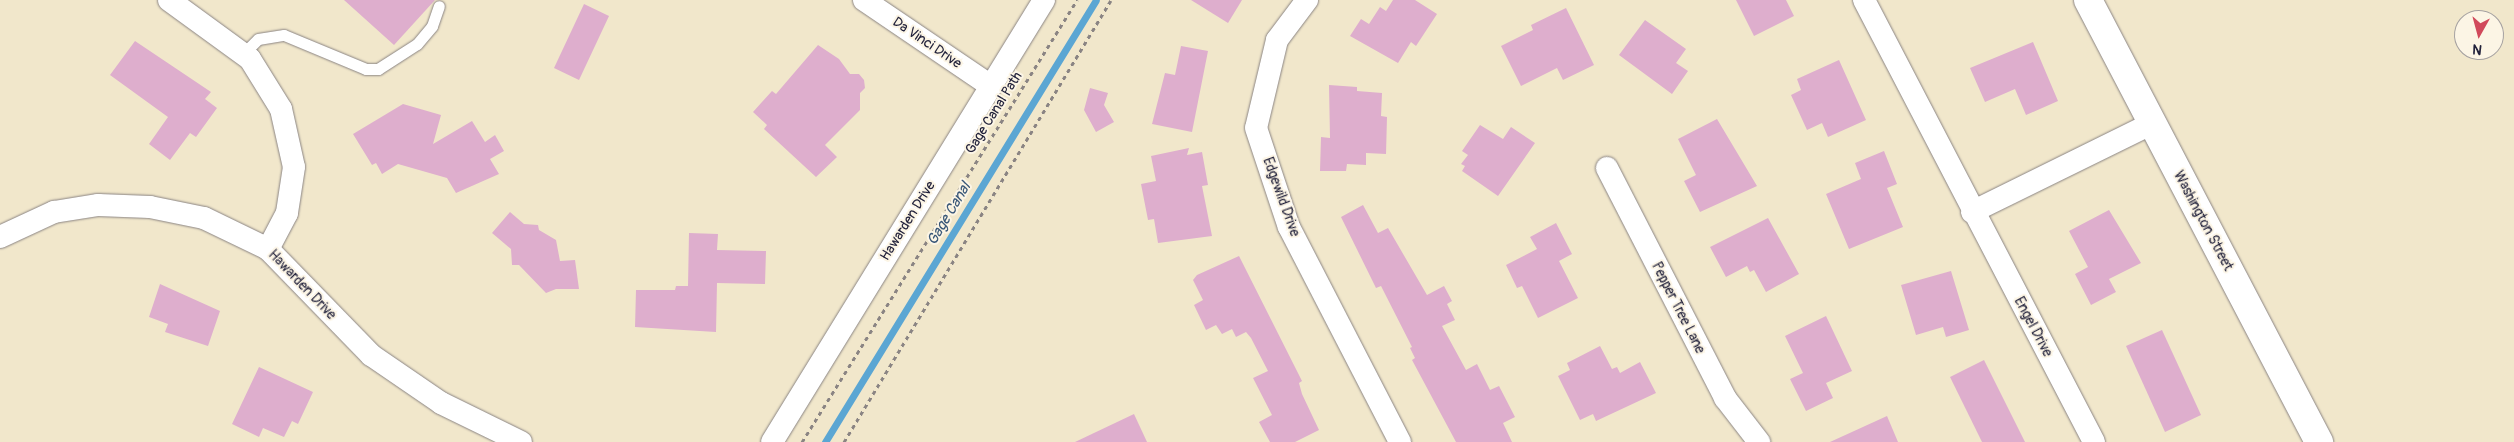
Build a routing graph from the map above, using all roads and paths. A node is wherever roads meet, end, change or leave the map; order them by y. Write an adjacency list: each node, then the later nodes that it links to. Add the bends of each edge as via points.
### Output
1 (169, 0): 10 (street)
2 (864, 0): 11 (street, Da Vinci Drive)
3 (1044, 0): 11 (street, Hawarden Drive)
4 (1077, 0): 19 (path, Gage Canal Path)
5 (1111, 0): 20 (path)
6 (1307, 0): 21 (street, Edgewild Drive, via 1277,40 1256,128 1289,227)
7 (1864, 0): 14 (street, Engel Drive)
8 (2088, 0): 12 (main road, Washington Street)
9 (439, 6): 10 (lane, via 432,26 417,44 378,69 366,69 284,35 258,39)
10 (243, 54): 16 (street, via 250,59 281,109 294,167 287,214)
11 (991, 86): 18 (street, Hawarden Drive)
12 (2151, 124): 14 (street); 24 (main road, Washington Street)
13 (1607, 168): 22 (street, Pepper Tree Lane, via 1725,398)
14 (1972, 212): 23 (street, Engel Drive)
15 (0, 237): 16 (street, Hawarden Drive, via 54,212 98,205 150,207 204,218)
16 (268, 249): 17 (street, Hawarden Drive, via 371,355 441,403)
17 (521, 442)
18 (772, 442)
19 (802, 442)
20 (844, 442)
21 (1400, 442)
22 (1759, 442)
23 (2094, 442)
24 (2319, 442)

